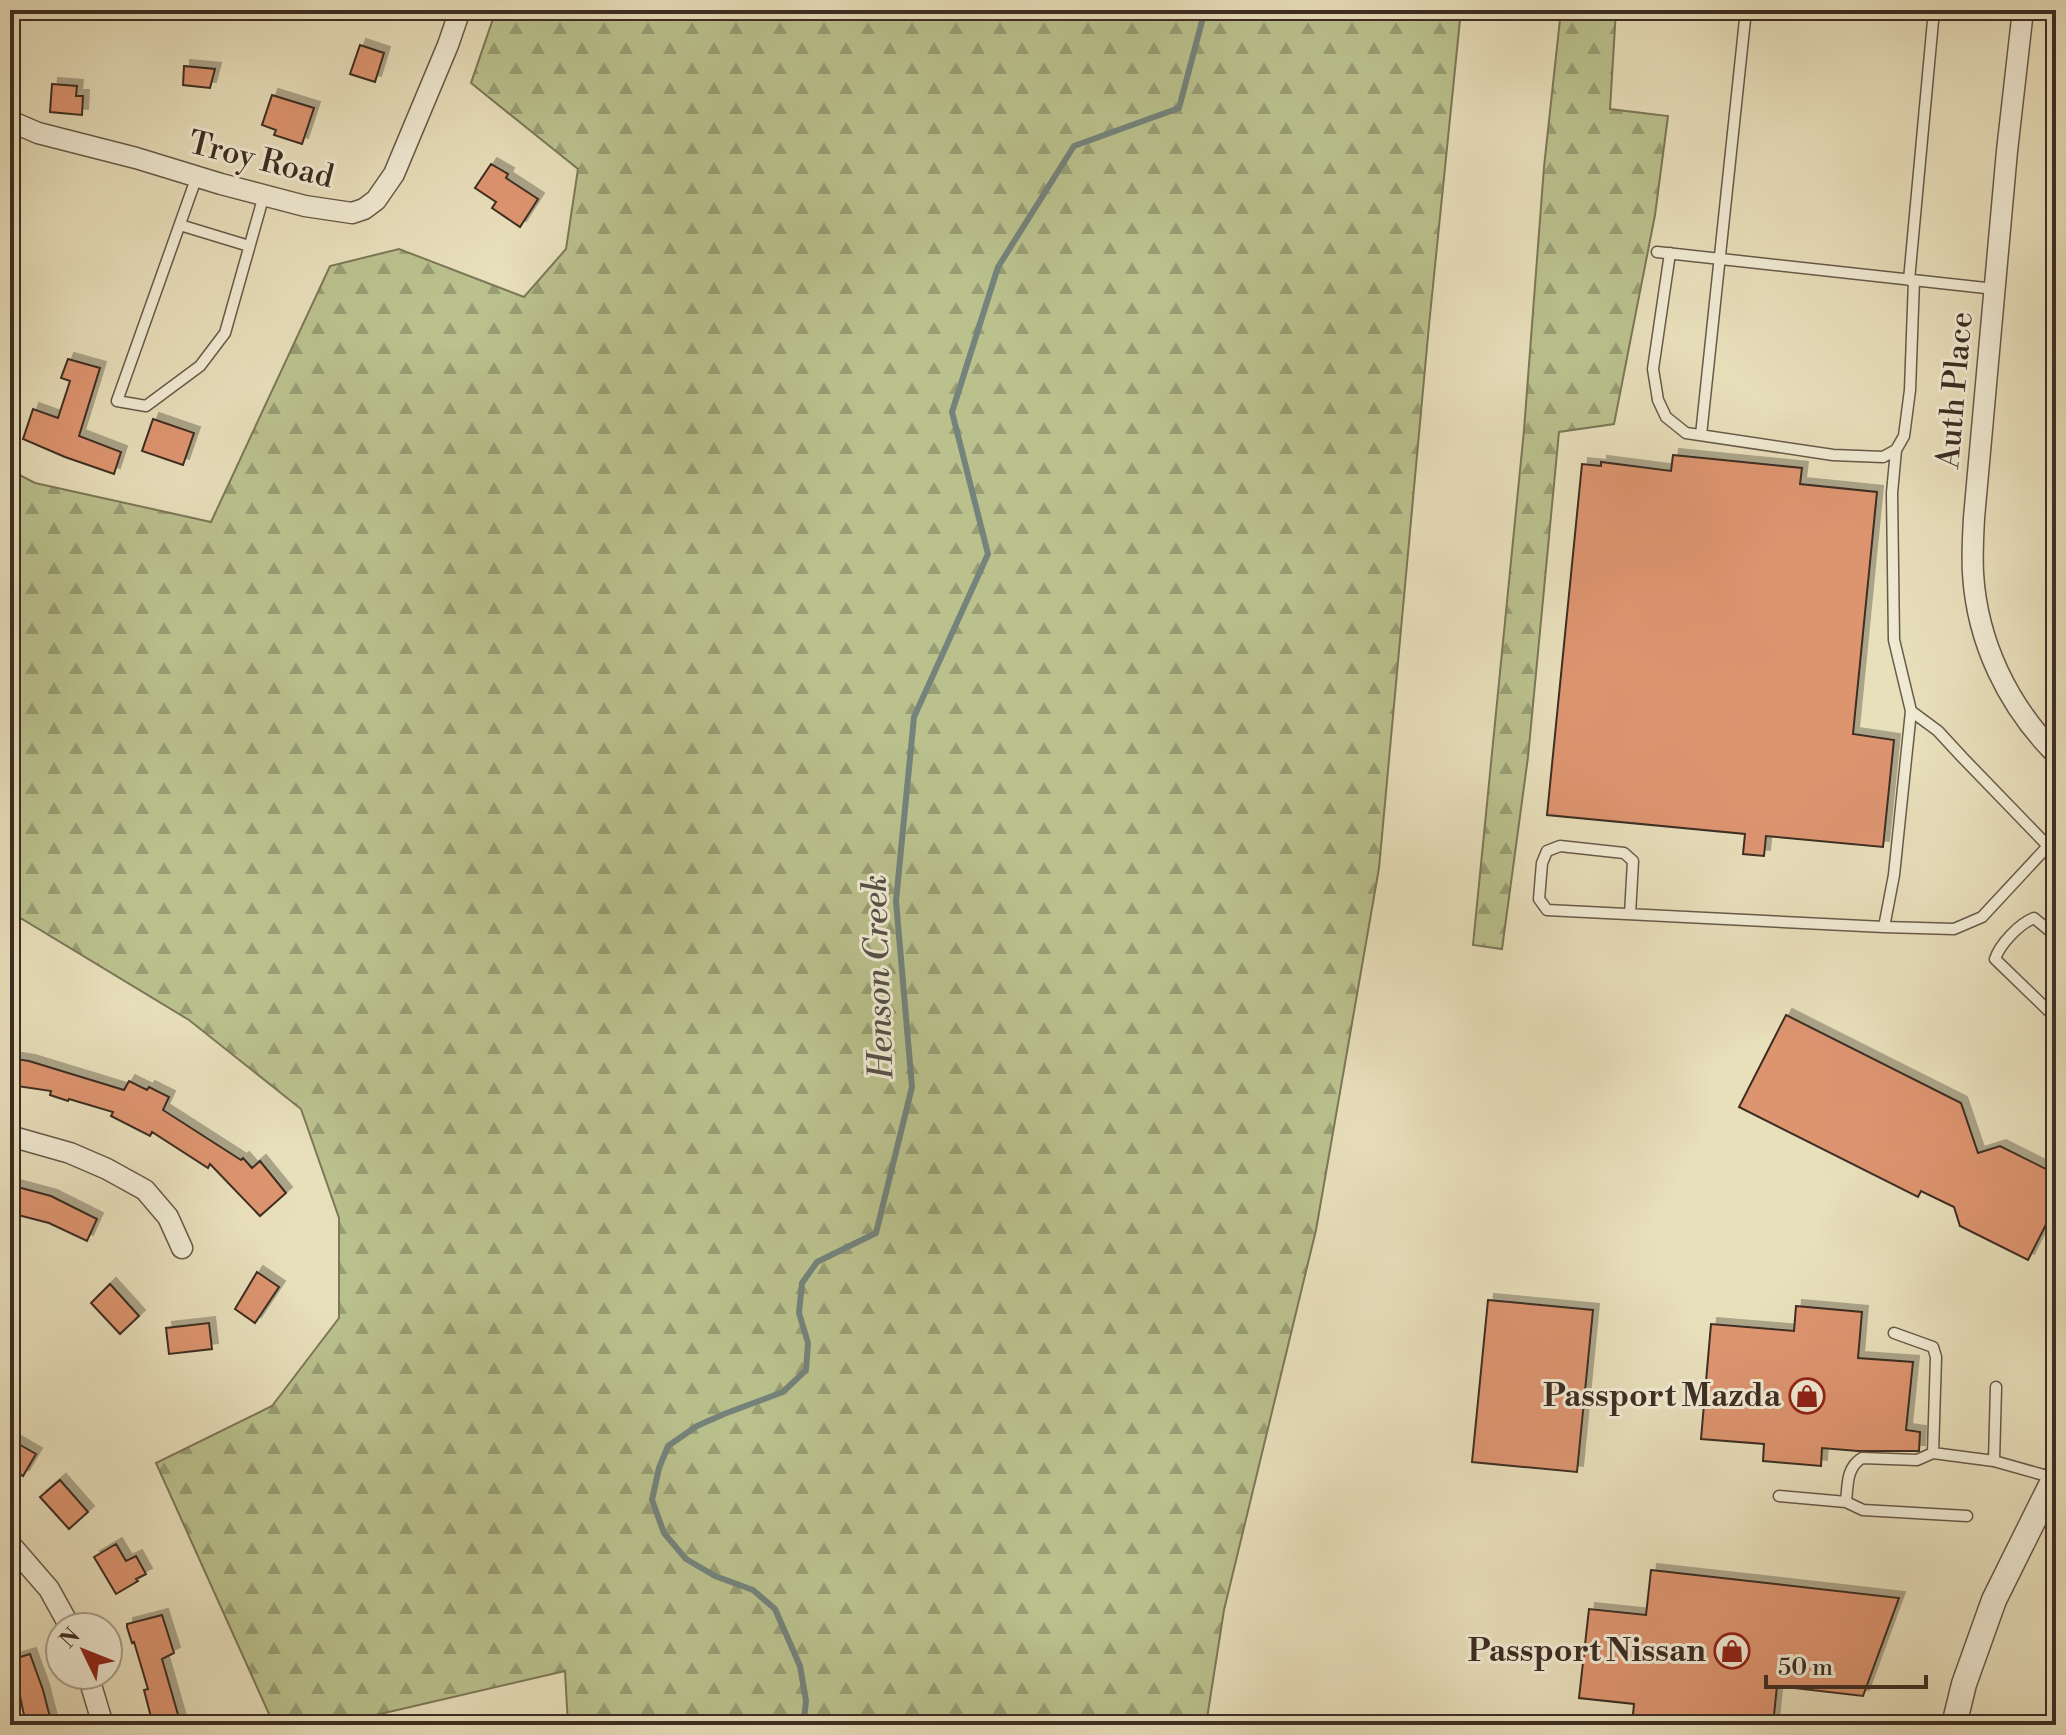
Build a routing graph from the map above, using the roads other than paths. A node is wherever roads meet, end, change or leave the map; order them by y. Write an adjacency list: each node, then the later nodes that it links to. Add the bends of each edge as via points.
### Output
1 (460, 10): 7 (street, Troy Road, via 394,174 376,200 352,213)
2 (1746, 10): 12 (lane)
3 (1934, 10): 13 (lane)
4 (2023, 10): 14 (street, Auth Place)
5 (10, 121): 6 (street, Troy Road)
6 (197, 176): 7 (street, Troy Road); 8 (lane)
7 (264, 195): 9 (lane)
8 (180, 225): 9 (lane); 9 (lane, via 117,401 146,406 200,366 225,333)
9 (249, 246)
10 (1657, 252): 11 (lane)
11 (1670, 253): 12 (lane); 15 (lane, via 1653,369 1658,400 1666,417 1686,433)
12 (1720, 259): 13 (lane); 15 (lane)
13 (1911, 280): 14 (lane); 16 (lane, via 1910,390 1904,436)
14 (1995, 289): 18 (street, Auth Place, via 1973,574 1979,616 2006,690 2029,726)
15 (1701, 435): 16 (lane, via 1833,455 1883,457)
16 (1896, 450): 17 (lane, via 1894,640)
17 (1911, 711): 19 (lane); 21 (lane)
18 (2056, 754)
19 (2053, 845): 21 (lane, via 1982,917 1954,929)
20 (1630, 914): 20 (lane, via 1547,910 1539,899 1547,851 1560,846 1624,853 1633,861); 21 (lane)
21 (1884, 927)
22 (2056, 936): 23 (lane, via 2034,918 2025,921 1995,959)
23 (2056, 1018)
24 (10, 1136): 25 (street, via 70,1153 145,1190 168,1217)
25 (182, 1248)
26 (1894, 1333): 28 (lane, via 1933,1347)
27 (1996, 1387): 29 (lane)
28 (1933, 1453): 29 (lane); 32 (lane, via 1917,1460 1862,1458 1849,1473)
29 (1994, 1461): 30 (lane)
30 (2055, 1476): 33 (street)
31 (1779, 1496): 32 (lane)
32 (1846, 1502): 34 (lane, via 1863,1510)
33 (2048, 1509): 39 (street, via 1994,1600)
34 (1967, 1516)
35 (10, 1544): 36 (street)
36 (61, 1611)
37 (93, 1691): 38 (street)
38 (103, 1725)
39 (1954, 1725)

